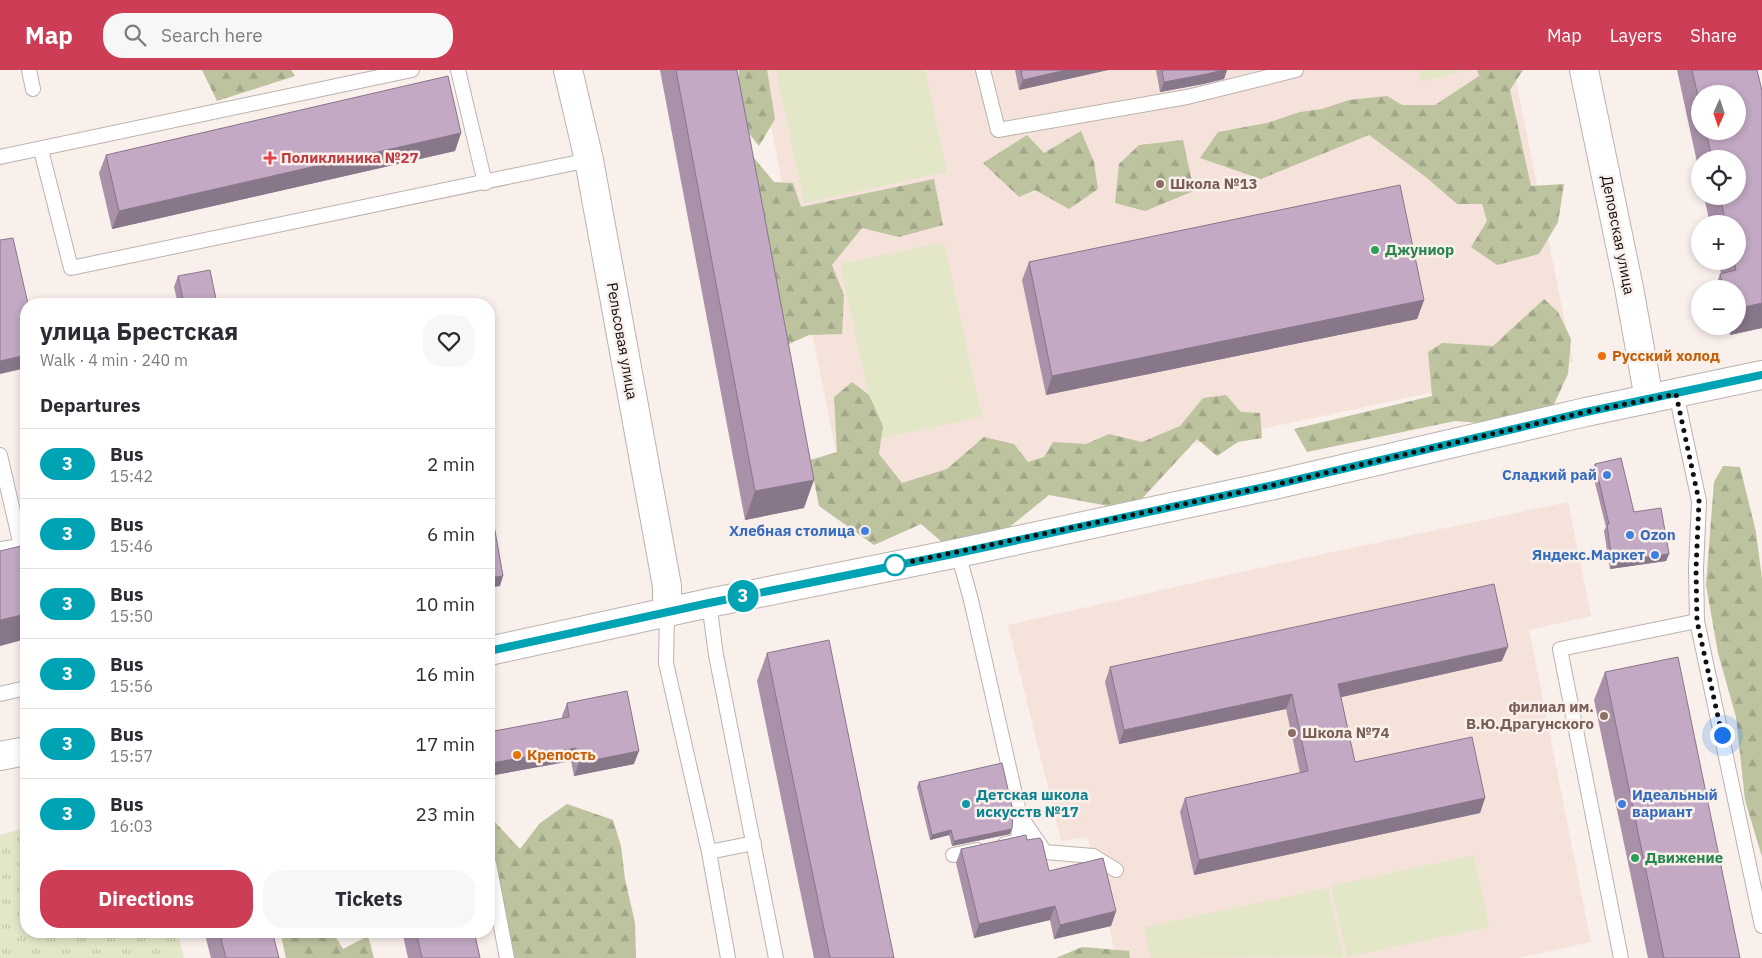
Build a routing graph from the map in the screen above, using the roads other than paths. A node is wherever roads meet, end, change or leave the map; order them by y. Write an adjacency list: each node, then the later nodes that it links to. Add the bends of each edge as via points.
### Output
1 (29, 70): 8 (lane)
2 (412, 70): 9 (lane)
3 (458, 70): 12 (lane)
4 (568, 70): 11 (main road, Рельсовая улица)
5 (983, 70): 6 (lane, via 998,130 1187,97)
6 (1296, 70)
7 (1584, 70): 15 (main road, Деповская улица)
8 (33, 89)
9 (41, 150): 10 (lane); 12 (lane, via 71,268)
10 (0, 157)
11 (589, 160): 12 (lane); 22 (main road, Рельсовая улица, via 667,586)
12 (485, 182)
13 (1762, 375): 14 (main road)
14 (1676, 394): 15 (main road); 23 (lane, via 1699,501)
15 (1649, 399): 20 (main road)
16 (0, 455): 17 (lane)
17 (20, 542)
18 (20, 546): 19 (lane)
19 (0, 550)
20 (958, 553): 21 (main road); 29 (lane)
21 (709, 603): 22 (main road); 30 (lane, via 716,655)
22 (667, 613): 24 (main road); 31 (lane, via 666,663)
23 (1697, 621): 35 (lane); 39 (lane, via 1560,649)
24 (495, 650)
25 (20, 689): 26 (lane)
26 (0, 694)
27 (20, 751): 28 (main road)
28 (0, 756)
29 (1020, 816): 32 (lane, via 1018,841); 33 (lane, via 1045,852 1093,856)
30 (754, 843): 31 (lane); 38 (lane)
31 (709, 852): 37 (lane)
32 (953, 855)
33 (1116, 870)
34 (495, 894): 36 (lane)
35 (1762, 926)
36 (508, 958)
37 (728, 958)
38 (776, 958)
39 (1621, 958)

